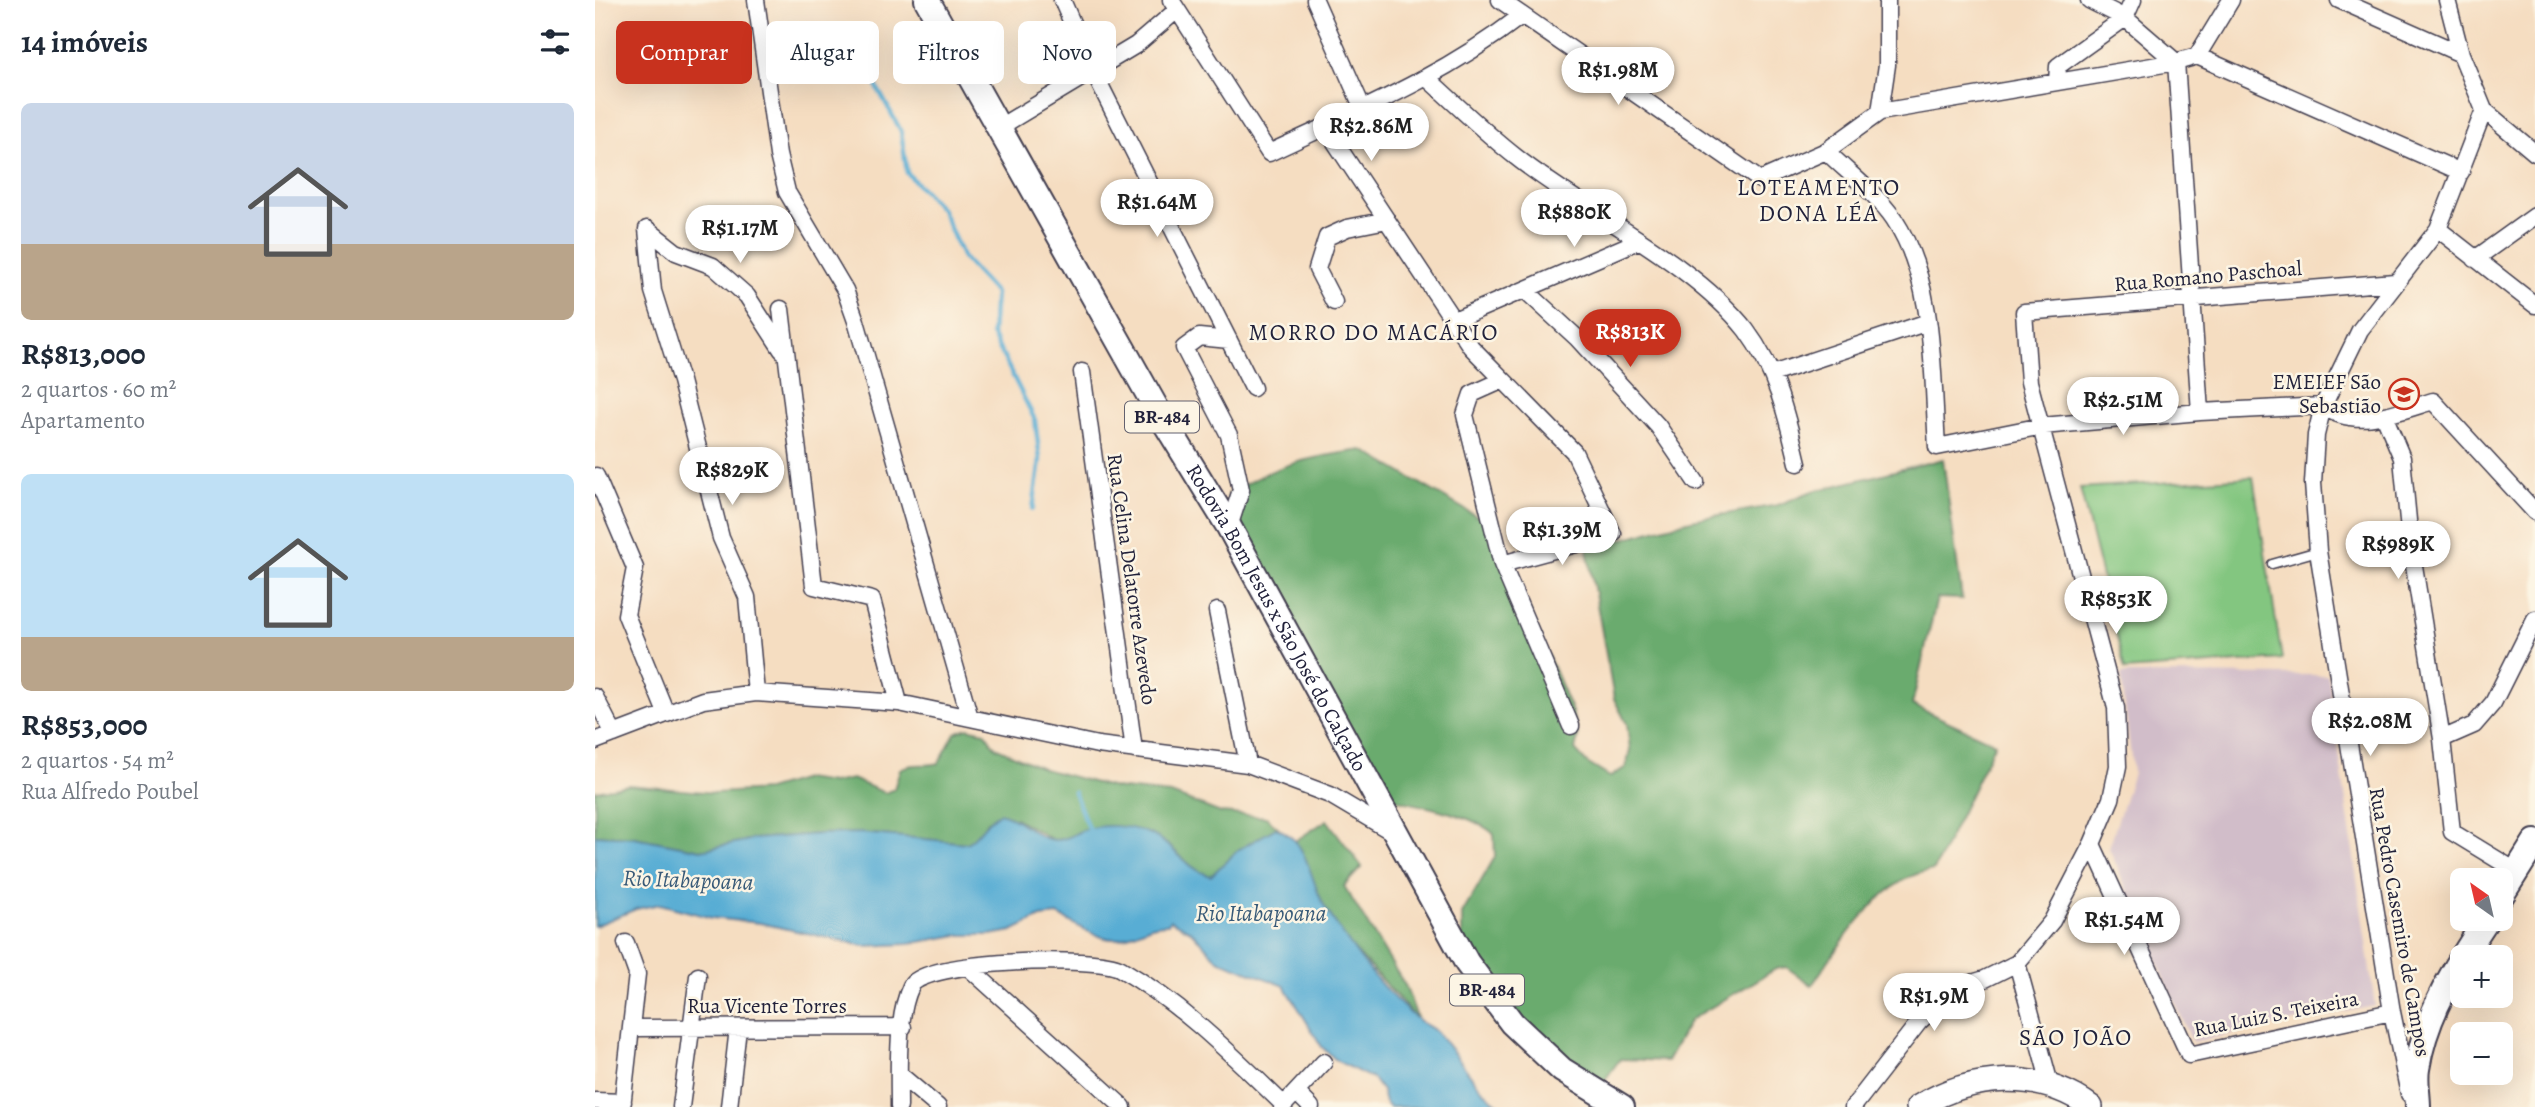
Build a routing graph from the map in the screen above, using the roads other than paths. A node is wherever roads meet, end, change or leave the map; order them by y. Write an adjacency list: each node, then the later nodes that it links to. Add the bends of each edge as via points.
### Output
1 (756, 0): 69 (street, via 787,192 845,290 856,321)
2 (927, 0): 28 (main road, Rodovia Bom Jesus x São José do Calçado / BR-484)
3 (1062, 0): 15 (street)
4 (1315, 0): 24 (street)
5 (1500, 0): 13 (street)
6 (1887, 0): 26 (street, via 1887,65)
7 (2089, 0): 14 (street)
8 (2133, 0): 14 (street)
9 (2231, 0): 17 (street)
10 (2339, 0): 16 (street)
11 (2447, 0): 16 (street)
12 (1174, 5): 18 (street, via 1136,46); 27 (street, via 1269,153)
13 (1521, 16): 20 (street); 29 (street, via 1760,180)
14 (2125, 18): 19 (street); 21 (street, via 2058,66)
15 (1071, 21)
16 (2461, 54): 25 (street)
17 (2197, 56): 19 (street); 31 (street)
18 (1116, 59)
19 (2176, 62): 21 (street); 39 (street)
20 (1429, 79): 24 (street); 35 (street, via 1516,158)
21 (2057, 82): 26 (street)
22 (1075, 84): 28 (street)
23 (1100, 84): 45 (street)
24 (1363, 109): 27 (street)
25 (2484, 110): 30 (street); 31 (street, Rua Pedro Casemiro de Campos)
26 (1880, 112): 29 (street)
27 (1325, 127): 33 (street)
28 (998, 128): 59 (main road, Rodovia Bom Jesus x São José do Calçado / BR-484)
29 (1826, 151): 44 (street, via 1893,217 1912,251)
30 (2535, 153)
31 (2461, 173): 34 (street, Rua Pedro Casemiro de Campos)
32 (2535, 216): 36 (street)
33 (1387, 220): 40 (street, via 1327,236 1317,269); 43 (street)
34 (2438, 229): 36 (street); 37 (street, Rua Pedro Casemiro de Campos)
35 (1639, 241): 38 (street); 48 (street, via 1710,293 1746,330)
36 (2475, 259): 41 (street)
37 (2395, 282): 39 (street, Rua Romano Paschoal); 51 (street, Rua Pedro Casemiro de Campos, via 2360,330)
38 (1525, 290): 43 (street); 57 (street, via 1577,338 1658,426)
39 (2190, 299): 52 (street); 54 (street, Rua Romano Paschoal, via 2024,312 2029,382)
40 (1333, 302)
41 (2535, 305)
42 (781, 309): 46 (street)
43 (1454, 320): 49 (street)
44 (1928, 322): 48 (street); 54 (street, via 1937,447)
45 (1229, 340): 50 (street); 59 (street, via 1199,337 1184,348 1229,435 1241,490)
46 (783, 352): 65 (street, via 747,296 713,265 676,252 647,229 653,291 720,538 747,597); 67 (street, via 814,586 872,600)
47 (1082, 372): 74 (street, Rua Celina Delatorre Azevedo)
48 (1772, 374): 55 (street)
49 (1501, 381): 61 (street, via 1472,394 1465,415); 61 (street, via 1574,452 1613,534)
50 (1253, 388)
51 (2323, 407): 52 (street); 53 (street, via 2336,416 2367,419); 60 (street, Rua Pedro Casemiro de Campos, via 2313,483)
52 (2200, 412): 54 (street)
53 (2384, 415): 58 (street, via 2433,401); 72 (street, via 2402,458 2410,541)
54 (2042, 426): 78 (street, via 2116,708 2118,766 2111,799)
55 (1798, 463)
56 (596, 476): 68 (street, via 635,568 626,615)
57 (1696, 482)
58 (2535, 512)
59 (1229, 527): 76 (main road, Rodovia Bom Jesus x São José do Calçado / BR-484)
60 (2318, 551): 62 (lane); 86 (street, Rua Pedro Casemiro de Campos)
61 (1502, 564): 70 (street)
62 (2272, 564)
63 (1217, 611): 75 (street)
64 (2535, 619): 72 (street, via 2493,703 2474,725)
65 (756, 692): 67 (street); 68 (street, via 703,700)
66 (595, 697): 71 (street)
67 (899, 703): 69 (street)
68 (666, 713): 71 (street)
69 (970, 718): 74 (street)
70 (1571, 726)
71 (614, 734): 73 (street)
72 (2442, 739): 79 (street, via 2452,832)
73 (595, 741)
74 (1134, 750): 75 (street)
75 (1248, 764): 76 (street, via 1330,796)
76 (1396, 835): 105 (main road, BR-484, via 1467,963 1513,1023 1562,1070)
77 (2535, 842): 79 (main road)
78 (2092, 844): 83 (street, via 2052,922); 86 (street, Rua Luiz S. Teixeira, via 2189,1055)
79 (2516, 871): 80 (main road)
80 (2513, 876)
81 (2479, 931): 109 (main road, via 2429,1023 2417,1071)
82 (626, 943): 88 (street, via 637,974)
83 (2018, 963): 93 (street); 106 (street, via 1955,988 1919,1022)
84 (968, 968): 87 (street, via 927,973 911,984); 98 (street, via 1022,960 1118,967 1202,1027); 103 (street)
85 (698, 976): 89 (street)
86 (2392, 1012): 108 (street, Rua Pedro Casemiro de Campos)
87 (903, 1027): 90 (street, Rua Vicente Torres); 92 (street)
88 (631, 1028): 89 (street, Rua Vicente Torres); 97 (street)
89 (691, 1028): 90 (street, Rua Vicente Torres); 99 (street)
90 (739, 1028): 100 (street)
91 (1324, 1062): 94 (street)
92 (899, 1073): 101 (street); 102 (street)
93 (2050, 1084): 96 (street, via 2001,1079); 107 (street)
94 (1296, 1092): 98 (street); 104 (street)
95 (595, 1101): 97 (street)
96 (1933, 1104)
97 (623, 1105)
98 (1283, 1106)
99 (681, 1107)
100 (729, 1107)
101 (899, 1107)
102 (938, 1107)
103 (1123, 1107)
104 (1311, 1107)
105 (1622, 1107)
106 (1853, 1107)
107 (2091, 1107)
108 (2411, 1107)
109 (2418, 1107)

